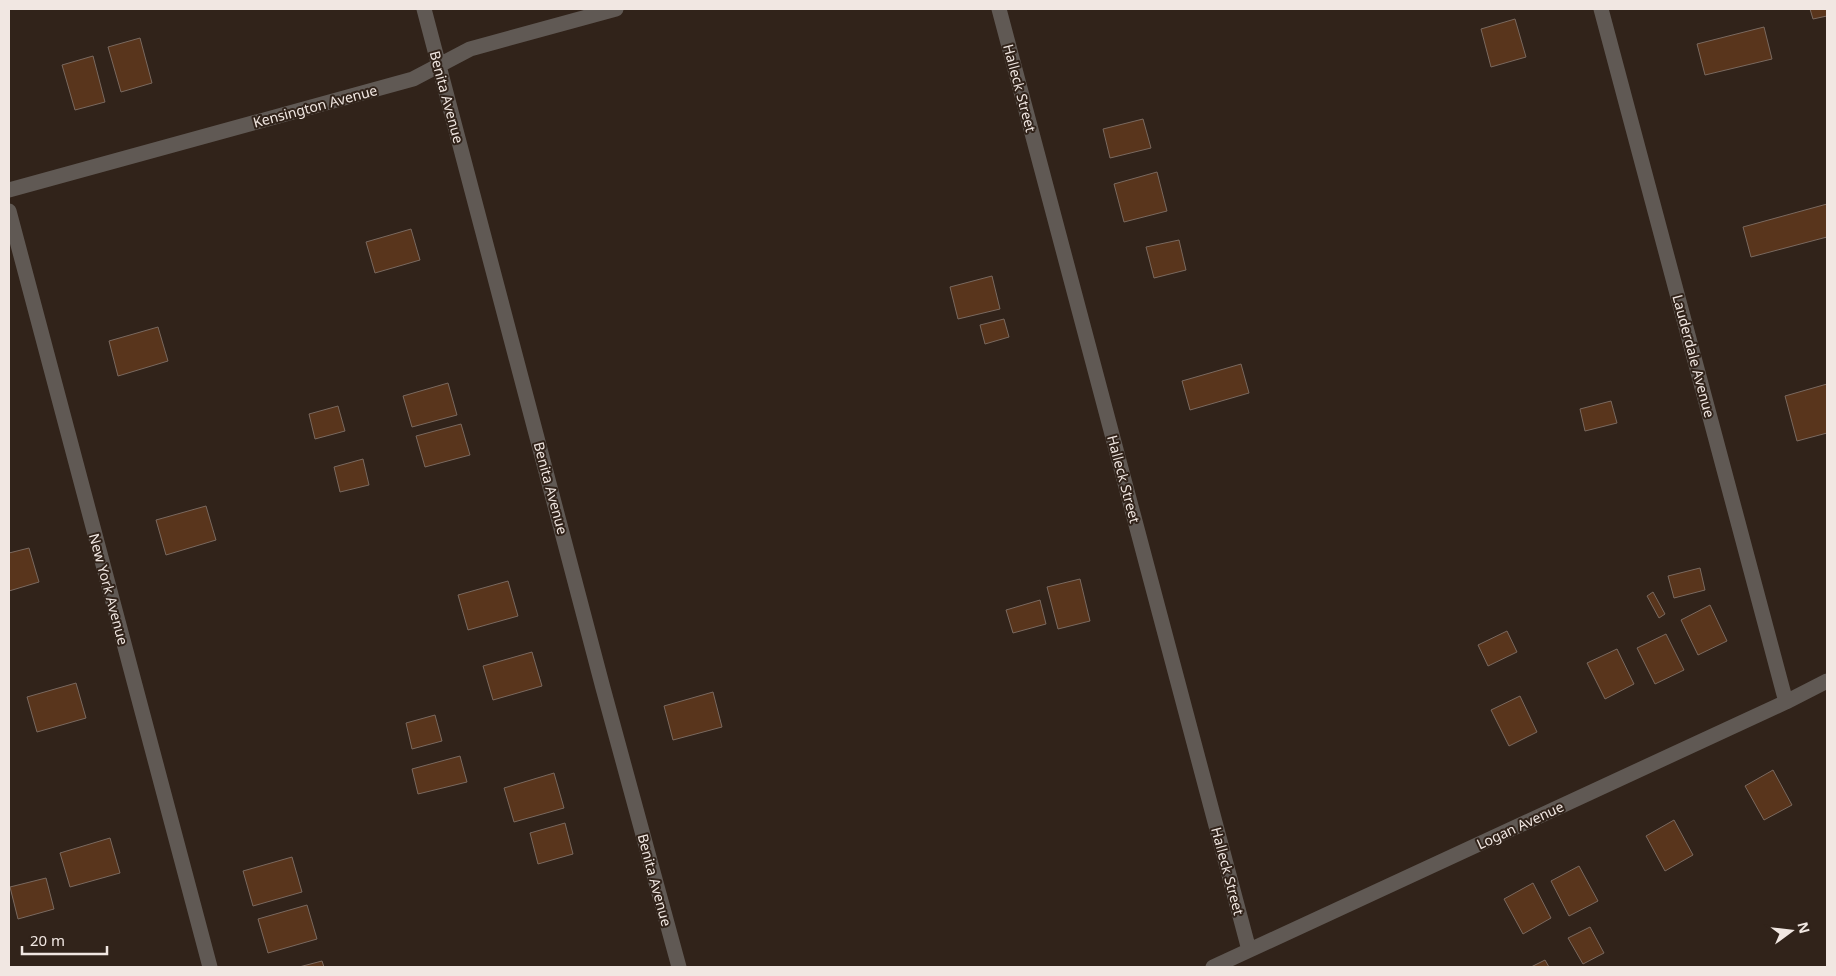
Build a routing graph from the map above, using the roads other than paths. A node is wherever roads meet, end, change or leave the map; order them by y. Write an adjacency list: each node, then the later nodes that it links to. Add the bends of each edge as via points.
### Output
1 (424, 9): 5 (street, Benita Avenue)
2 (616, 9): 5 (street, Kensington Avenue, via 470,49)
3 (999, 9): 10 (street, Halleck Street)
4 (1601, 9): 9 (street, Lauderdale Avenue)
5 (439, 65): 6 (street, Kensington Avenue, via 413,79); 12 (street, Benita Avenue)
6 (9, 190)
7 (9, 211): 11 (street, New York Avenue)
8 (1827, 681): 9 (street, Logan Avenue)
9 (1786, 702): 10 (street, Logan Avenue)
10 (1249, 950): 13 (street, Logan Avenue)
11 (210, 967)
12 (679, 967)
13 (1213, 967)

